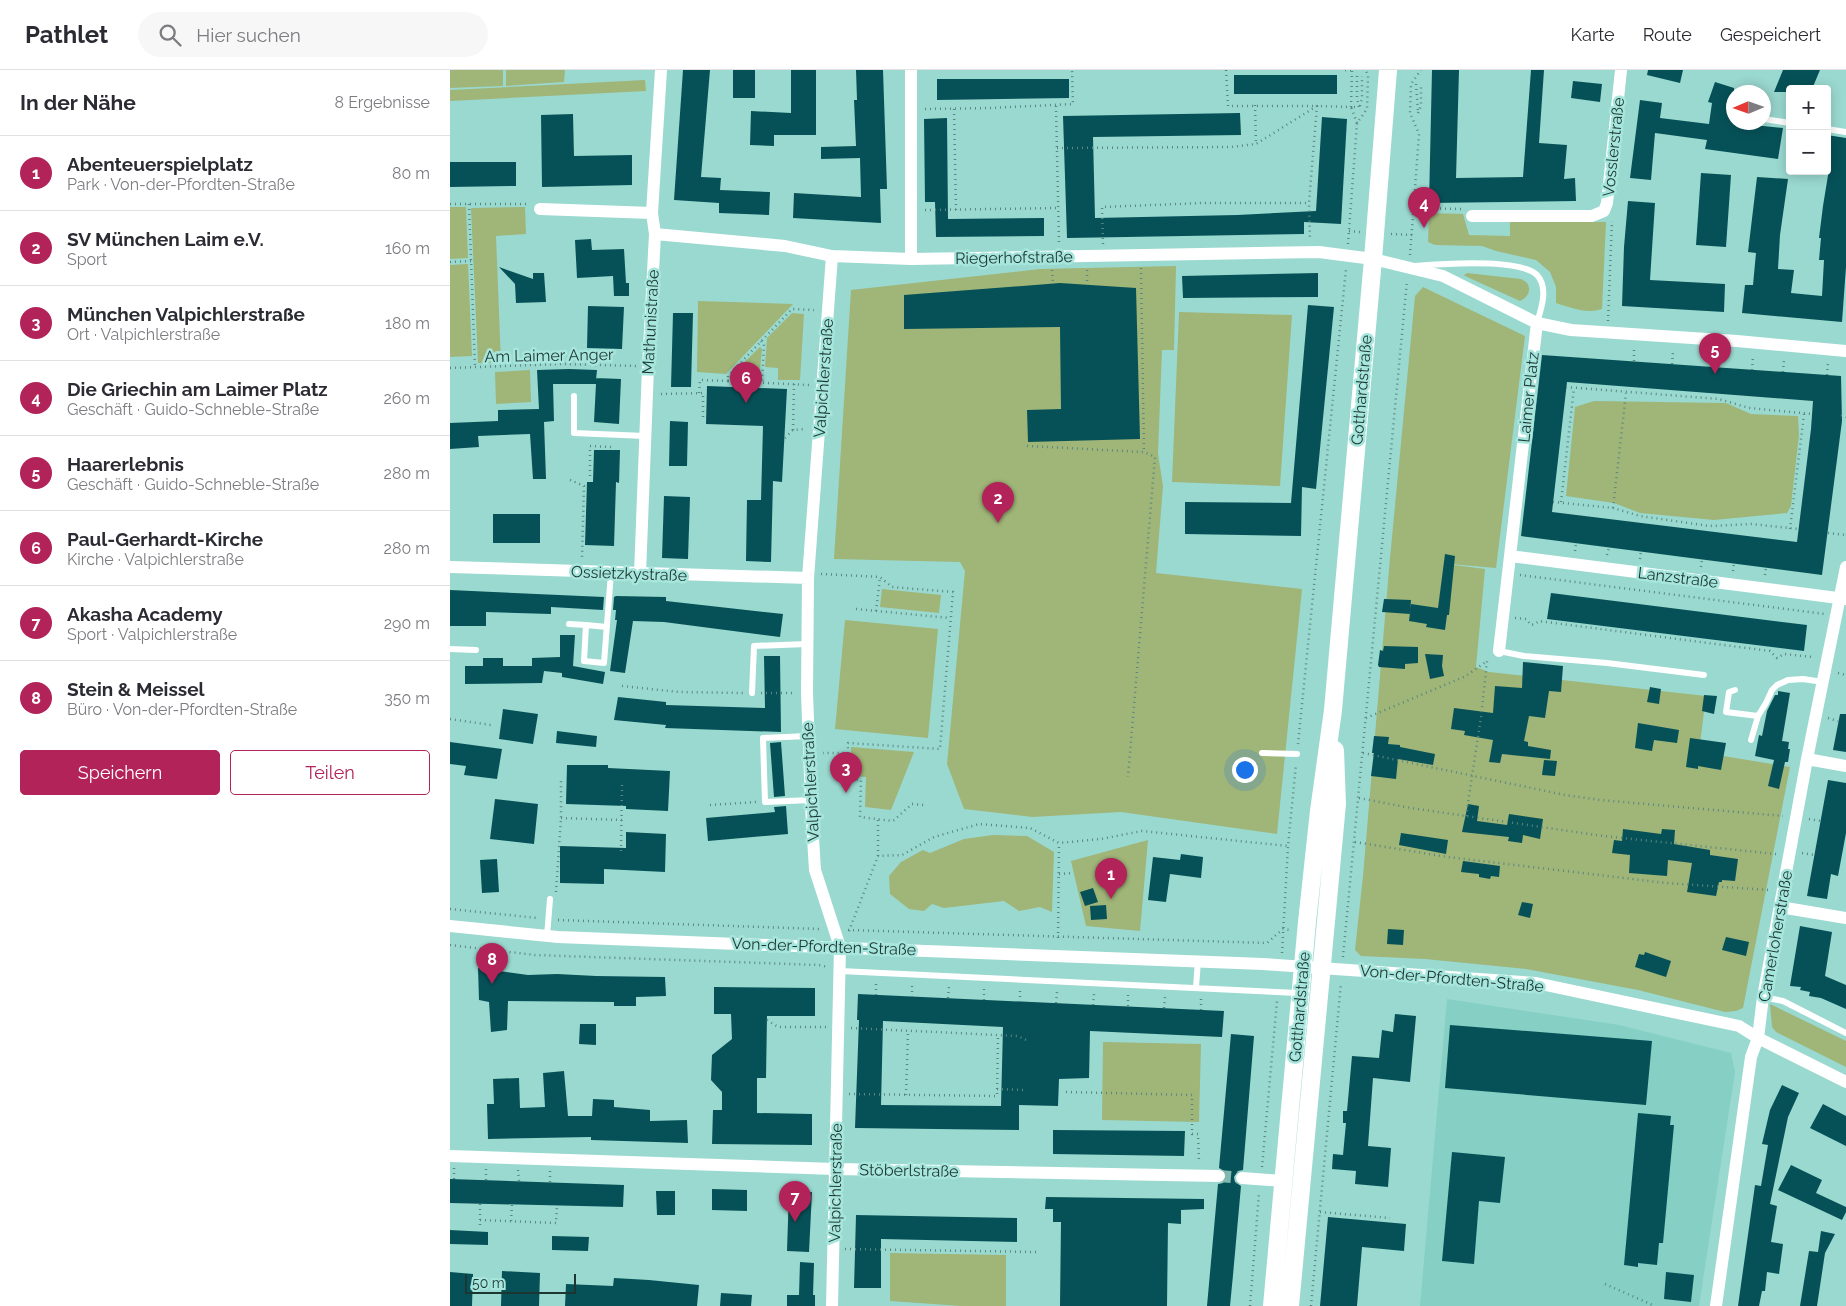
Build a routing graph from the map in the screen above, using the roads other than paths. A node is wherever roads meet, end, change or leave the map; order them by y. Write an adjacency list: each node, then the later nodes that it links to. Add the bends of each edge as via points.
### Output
1 (661, 70): 10 (street, Mathunistraße)
2 (910, 70): 15 (street)
3 (1388, 70): 14 (street, Gotthardstraße)
4 (1621, 70): 11 (street, Vosslerstraße, via 1604,211 1592,216)
5 (1771, 120): 6 (lane)
6 (1786, 122)
7 (1831, 130): 8 (lane)
8 (1846, 132)
9 (540, 209): 10 (street)
10 (652, 212): 12 (street, Mathunistraße)
11 (1472, 216)
12 (655, 234): 13 (street, Riegerhofstraße, via 785,246); 20 (street, Mathunistraße)
13 (832, 256): 15 (street, Riegerhofstraße); 26 (street, Valpichlerstraße)
14 (1373, 258): 15 (street, Riegerhofstraße, via 1310,252); 16 (street, Riegerhofstraße); 39 (street, Gotthardstraße)
15 (910, 259)
16 (1409, 266): 17 (street, Riegerhofstraße, via 1443,276); 17 (lane, Laimer Platz, via 1464,262 1528,270 1537,276 1543,287 1543,304)
17 (1536, 323): 18 (street, Riegerhofstraße, via 1571,330); 21 (street, Laimer Platz)
18 (1846, 351)
19 (574, 396): 20 (lane, via 574,433)
20 (645, 436): 25 (street, Mathunistraße)
21 (1510, 556): 27 (street, Lanzstraße); 34 (street, Laimer Platz)
22 (450, 567): 24 (street, Ossietzkystraße)
23 (1846, 567): 27 (street, Camerloherstraße)
24 (611, 573): 25 (street, Ossietzkystraße); 30 (lane)
25 (640, 574): 26 (street, Ossietzkystraße)
26 (808, 575): 31 (street, Valpichlerstraße)
27 (1843, 598): 36 (street, Camerloherstraße)
28 (569, 624): 29 (lane)
29 (586, 625): 30 (lane); 30 (lane, via 584,661 604,663)
30 (607, 627)
31 (807, 644): 38 (lane, via 754,646); 41 (street, Valpichlerstraße)
32 (450, 649): 33 (lane)
33 (476, 650)
34 (1499, 651): 35 (lane)
35 (1704, 675)
36 (1823, 682): 40 (lane, via 1803,679 1777,685); 45 (street, Camerloherstraße)
37 (1735, 690): 40 (lane, via 1729,692 1726,712)
38 (752, 693)
39 (1333, 710): 55 (street, Gotthardstraße); 56 (street, Gotthardstraße, via 1337,804)
40 (1758, 716): 42 (lane)
41 (808, 736): 47 (street, Valpichlerstraße); 47 (lane, via 763,738 765,802)
42 (1751, 740)
43 (1262, 754): 44 (lane)
44 (1297, 754)
45 (1807, 759): 46 (street); 49 (street, Camerloherstraße)
46 (1846, 766)
47 (811, 800): 53 (street, Valpichlerstraße, via 815,870)
48 (550, 899): 52 (lane)
49 (1780, 907): 50 (street); 60 (street, Camerloherstraße)
50 (1846, 918)
51 (450, 926): 52 (street, Von-der-Pfordten-Straße)
52 (547, 936): 53 (street, Von-der-Pfordten-Straße)
53 (843, 947): 54 (street, Von-der-Pfordten-Straße); 57 (street, Valpichlerstraße)
54 (1198, 961): 55 (street, Von-der-Pfordten-Straße); 58 (lane)
55 (1303, 966): 56 (street, Von-der-Pfordten-Straße); 59 (street, Gotthardstraße)
56 (1322, 968): 62 (street, Von-der-Pfordten-Straße, via 1536,983 1739,1026); 71 (street, Gotthardstraße)
57 (840, 971): 58 (lane, Von-der-Pfordten-Straße); 65 (street, Valpichlerstraße)
58 (1196, 987): 59 (lane, Von-der-Pfordten-Straße)
59 (1301, 993): 68 (street, Gotthardstraße)
60 (1763, 997): 61 (lane, via 1783,1001); 62 (street, Camerloherstraße)
61 (1846, 1033)
62 (1758, 1038): 63 (street, Von-der-Pfordten-Straße); 72 (street, Camerloherstraße, via 1751,1058)
63 (1846, 1082)
64 (452, 1161): 65 (street, Stöberlstraße)
65 (835, 1169): 66 (street, Stöberlstraße); 69 (street, Valpichlerstraße)
66 (1219, 1176)
67 (1242, 1178): 68 (street)
68 (1283, 1181): 70 (street, Gotthardstraße)
69 (832, 1306)
70 (1272, 1306)
71 (1290, 1306)
72 (1716, 1306)

